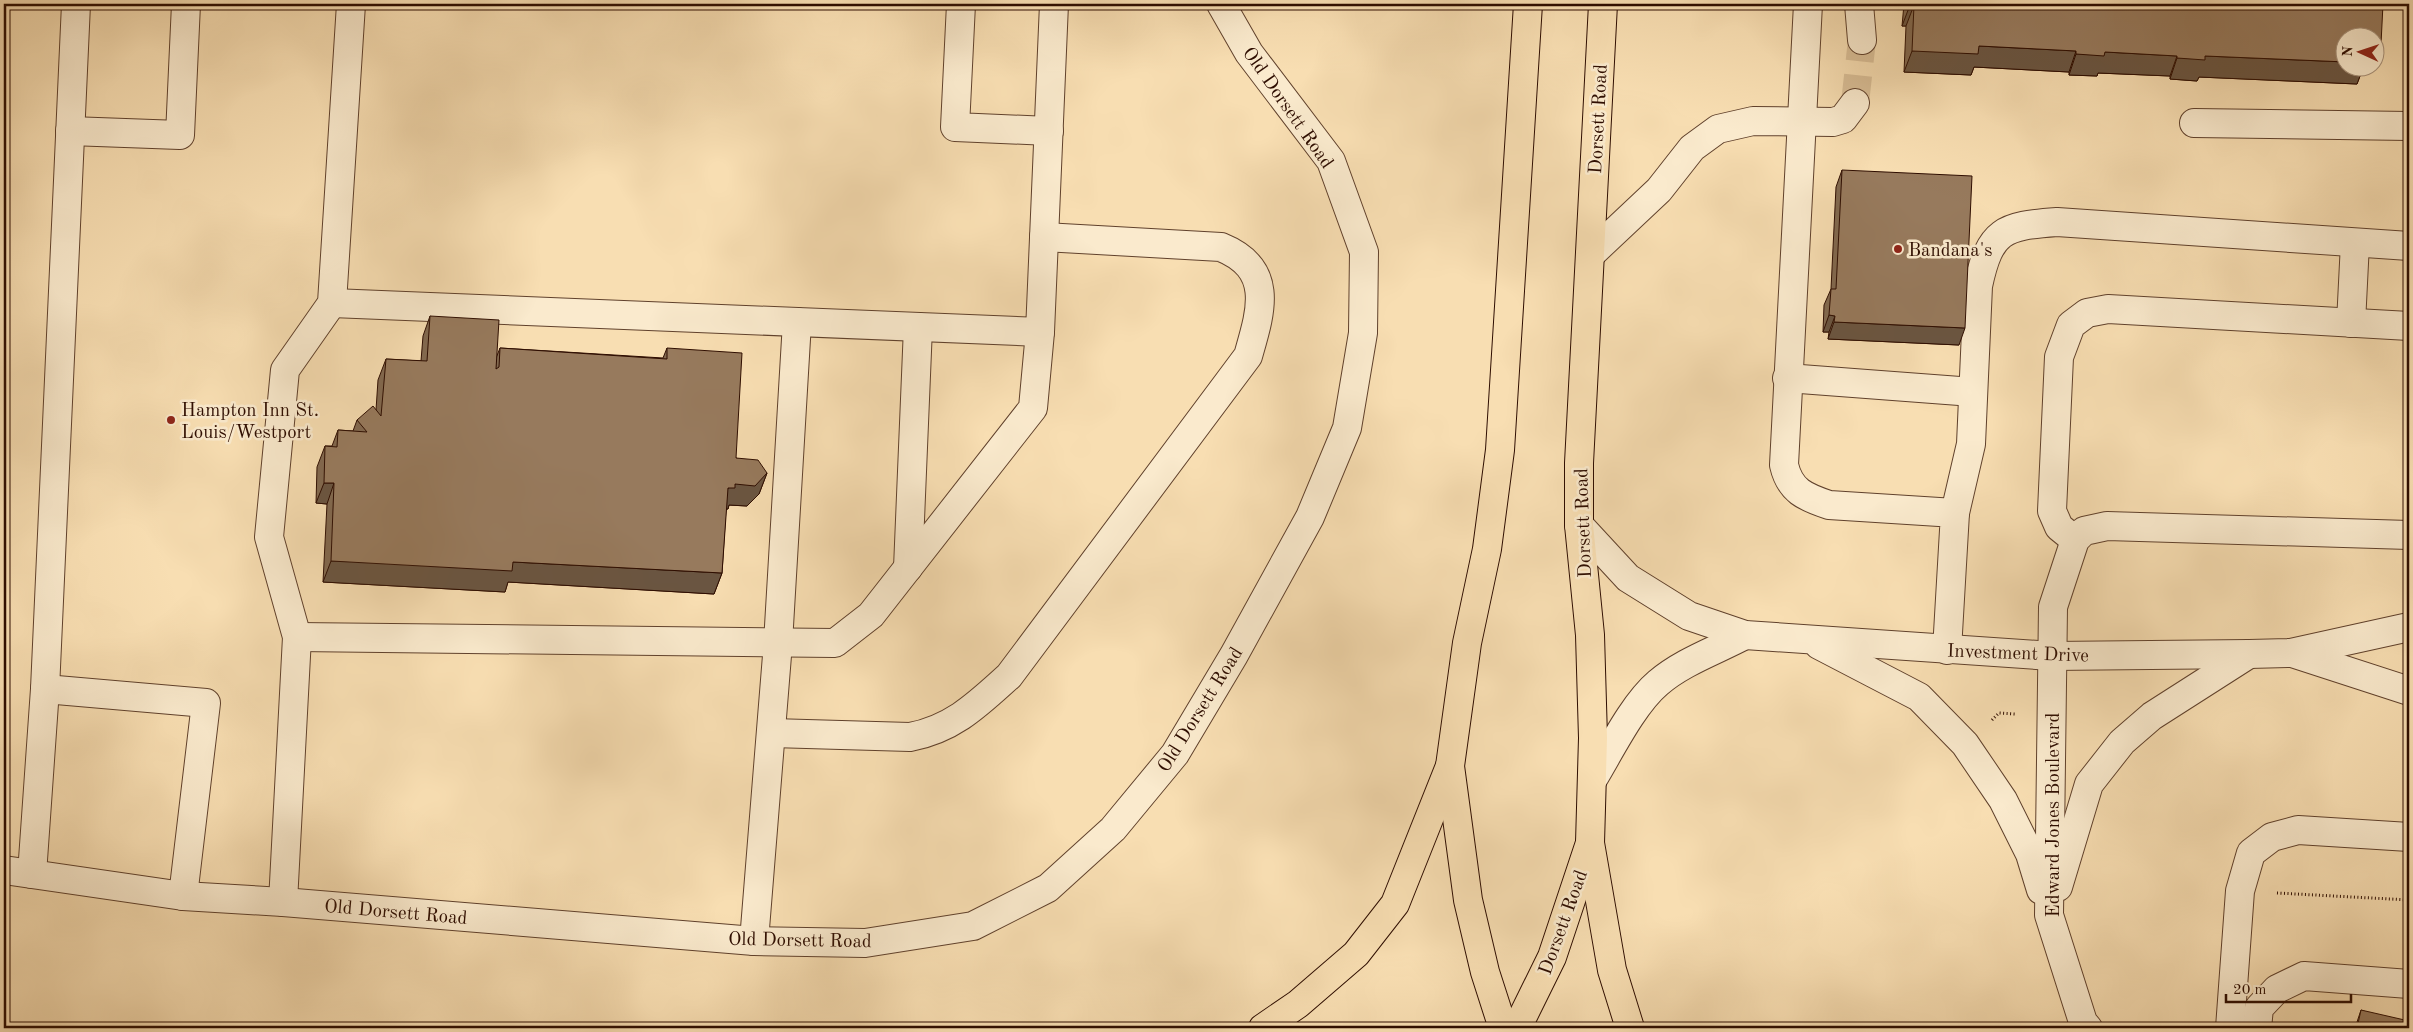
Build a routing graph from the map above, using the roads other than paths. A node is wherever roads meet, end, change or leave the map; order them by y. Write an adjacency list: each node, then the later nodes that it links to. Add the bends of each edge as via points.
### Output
1 (76, 4): 16 (street)
2 (186, 4): 16 (street, via 180,135)
3 (351, 4): 22 (street)
4 (961, 4): 17 (street, via 955,128)
5 (1054, 4): 17 (street)
6 (1221, 4): 56 (street, Old Dorsett Road, via 1249,53 1331,161 1364,252 1363,333 1346,428 1310,517 1175,754 1113,829 1048,888 973,926 865,943)
7 (1808, 4): 13 (street)
8 (1859, 4): 11 (street)
9 (1603, 5): 21 (main road, Dorsett Road)
10 (1526, 7): 47 (main road, via 1500,450 1487,549 1467,643)
11 (1862, 40)
12 (1855, 103): 13 (street, via 1843,118 1833,122)
13 (1802, 121): 21 (street, via 1753,121 1718,129 1692,148 1659,190); 28 (street)
14 (2194, 123): 15 (street)
15 (2409, 126)
16 (70, 131): 44 (street)
17 (1049, 131): 18 (street)
18 (1044, 237): 27 (street); 46 (street, via 1221,247 1236,253 1250,266 1259,282 1262,300 1248,356 1009,676 981,701 953,723 931,733 910,737)
19 (2355, 243): 20 (street); 24 (street); 29 (street, via 2057,222 2025,224 2008,229 1995,239 1983,262 1978,286)
20 (2409, 246)
21 (1590, 255): 31 (main road, Dorsett Road)
22 (332, 303): 23 (street); 37 (street, via 285,370 269,537)
23 (796, 322): 26 (street); 39 (street)
24 (2351, 323): 25 (street); 33 (street, via 2108,309 2087,313 2071,325 2059,357 2052,511 2059,527)
25 (2409, 326)
26 (918, 327): 27 (street); 34 (street)
27 (1040, 332): 34 (street, via 1033,408)
28 (1787, 378): 29 (street); 30 (street, via 1784,465 1788,480 1799,491 1829,505)
29 (1973, 392): 30 (street, via 1971,444)
30 (1955, 513): 40 (street)
31 (1579, 525): 36 (street, Investment Drive, via 1628,578 1689,616); 48 (main road, Dorsett Road, via 1590,635)
32 (2409, 535): 33 (street, via 2107,526 2084,531)
33 (2075, 540): 43 (street, Edward Jones Boulevard, via 2053,607)
34 (908, 568): 39 (street, via 872,616 834,644)
35 (2409, 627): 41 (street, Investment Drive)
36 (1745, 635): 38 (street, Investment Drive); 48 (street, via 1680,668 1657,684 1627,722)
37 (297, 636): 39 (street); 54 (street)
38 (1808, 639): 40 (street, Investment Drive); 55 (street, via 1919,696 1965,744 2004,800 2030,854)
39 (778, 643): 46 (street)
40 (1947, 650): 43 (street, Investment Drive)
41 (2291, 653): 42 (street, Investment Drive); 45 (street, Investment Drive)
42 (2249, 654): 43 (street, Investment Drive); 55 (street, via 2152,716 2122,742 2089,784)
43 (2052, 656): 55 (street, Edward Jones Boulevard)
44 (45, 689): 52 (street); 53 (street, via 206,703)
45 (2409, 691)
46 (772, 733): 56 (street)
47 (1450, 766): 58 (main road, via 1395,904 1356,954 1298,1004); 59 (main road, via 1468,900 1485,972)
48 (1593, 779): 50 (main road, Dorsett Road)
49 (2409, 837): 63 (street, via 2298,830 2272,837 2251,853 2240,891)
50 (1590, 843): 60 (main road, Dorsett Road, via 1552,958); 61 (main road, via 1612,970)
51 (4, 870): 52 (street, Old Dorsett Road)
52 (32, 874): 53 (street, Old Dorsett Road)
53 (183, 896): 54 (street, Old Dorsett Road)
54 (283, 902): 56 (street, Old Dorsett Road)
55 (2049, 916): 62 (street, Edward Jones Boulevard)
56 (754, 941)
57 (2409, 984): 64 (street, via 2304,976 2277,990 2259,1008)
58 (1263, 1028)
59 (1503, 1028)
60 (1517, 1028)
61 (1630, 1028)
62 (2088, 1028)
63 (2230, 1028)
64 (2257, 1028)

